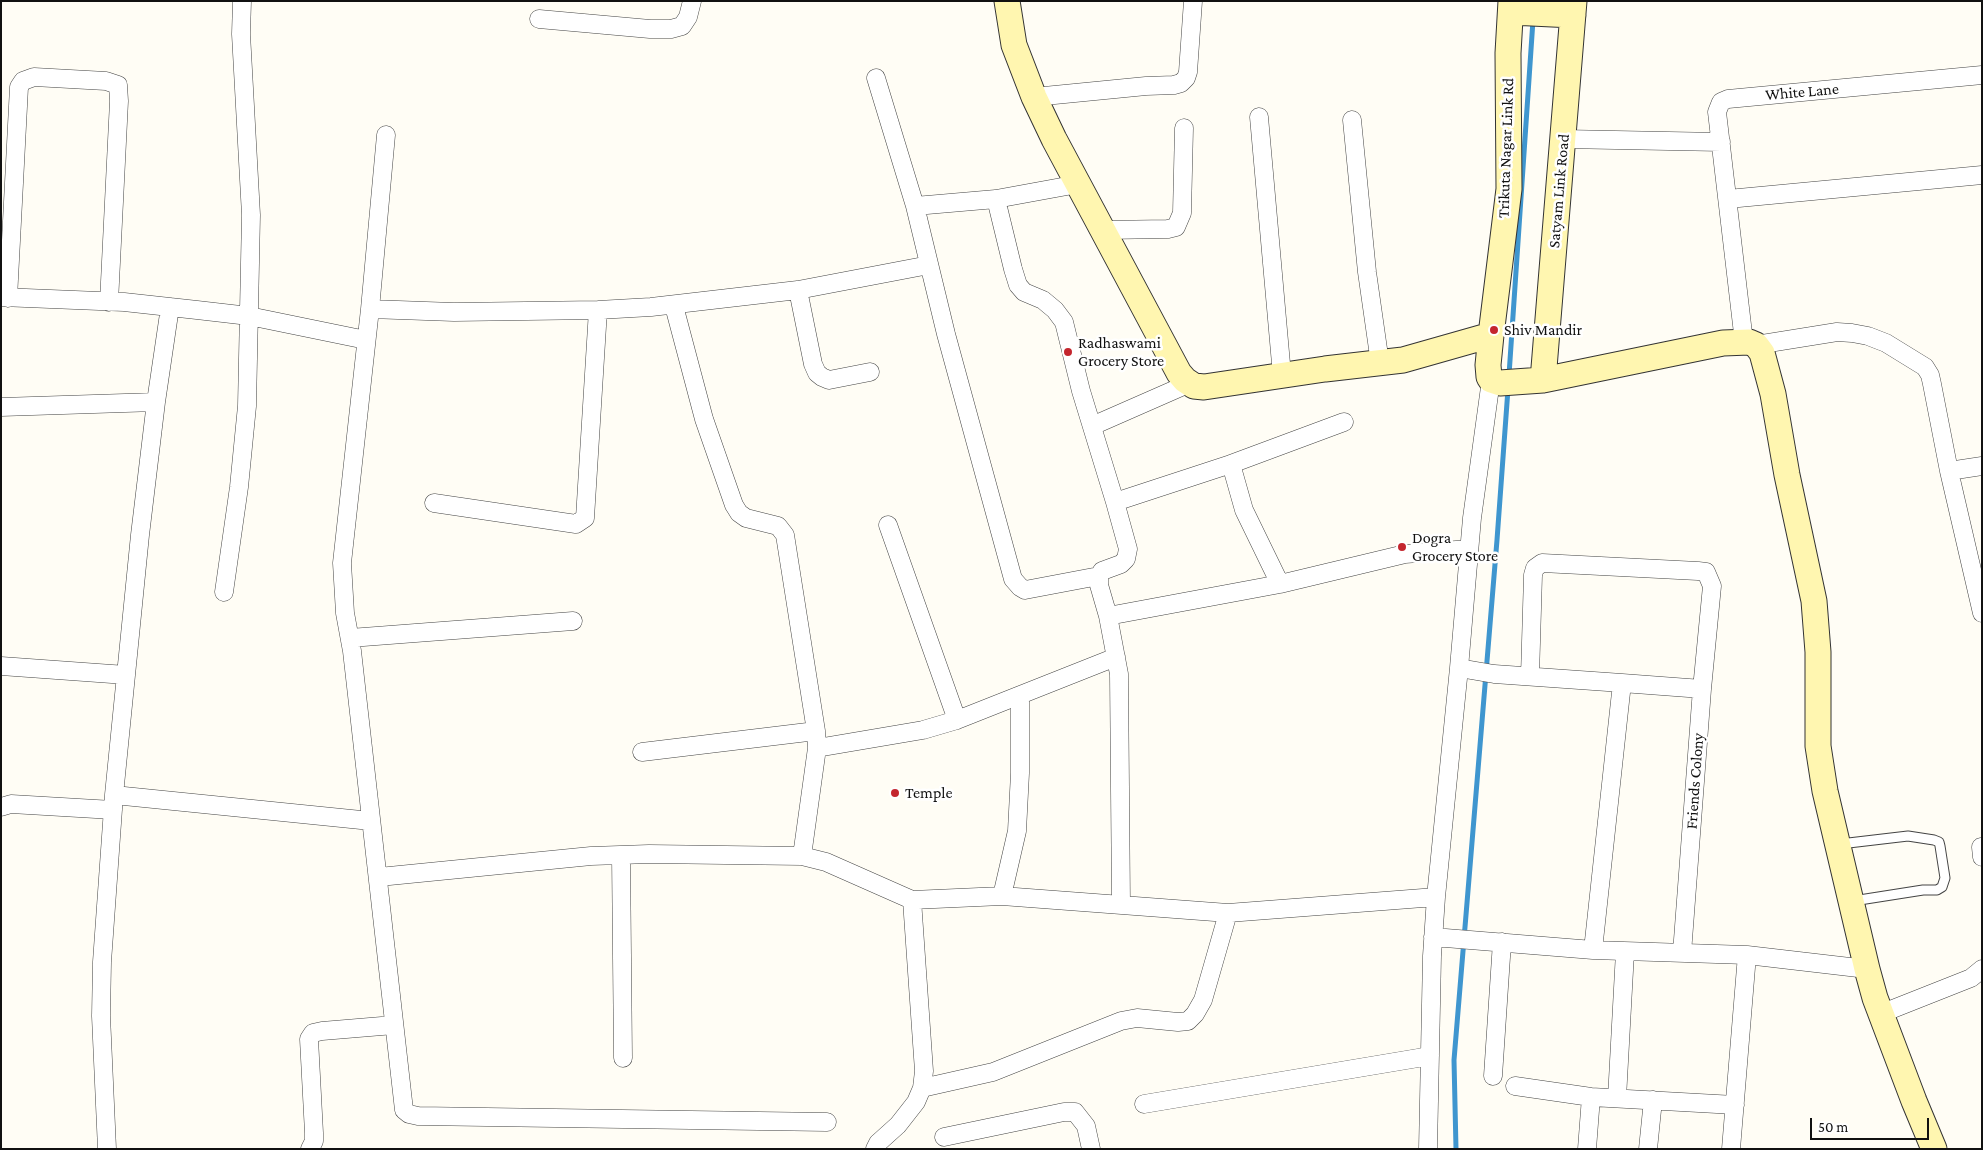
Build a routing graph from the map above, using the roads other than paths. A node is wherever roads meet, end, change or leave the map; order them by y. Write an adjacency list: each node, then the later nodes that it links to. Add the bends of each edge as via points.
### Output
1 (242, 1): 31 (street, via 251,215)
2 (692, 1): 7 (street, via 682,26 671,29)
3 (1007, 1): 10 (main road, via 1014,45)
4 (1193, 1): 10 (street, via 1188,72 1181,83)
5 (1516, 8): 6 (main road); 32 (main road, Trikuta Nagar Link Rd, via 1508,53 1509,189)
6 (1569, 10): 15 (main road, Satyam Link Road)
7 (539, 19)
8 (1982, 75): 16 (street, White Lane, via 1728,100 1718,107)
9 (876, 78): 21 (street)
10 (1034, 96): 18 (main road)
11 (1259, 117): 37 (street)
12 (1352, 120): 35 (street)
13 (1184, 128): 22 (street, via 1182,213 1176,227)
14 (386, 135): 29 (street)
15 (1563, 139): 16 (street); 39 (main road, Satyam Link Road)
16 (1721, 142): 20 (street, White Lane)
17 (1982, 175): 20 (street)
18 (1078, 184): 19 (street); 22 (main road)
19 (996, 199): 21 (street); 44 (street, via 1018,285 1024,292 1043,300 1064,322)
20 (1728, 199): 34 (street, White Lane)
21 (915, 206): 23 (street)
22 (1103, 230): 40 (main road, via 1179,373)
23 (929, 265): 24 (street); 53 (street, via 1013,579 1025,590)
24 (798, 290): 27 (street); 36 (street, via 817,372 829,380)
25 (5, 297): 26 (street); 26 (street, via 19,87 22,81 34,77 106,81 118,85)
26 (109, 302): 28 (street)
27 (674, 306): 30 (street); 69 (street, via 704,420 734,505 746,518 778,526 785,535)
28 (170, 307): 31 (street); 41 (street)
29 (370, 308): 30 (street, via 454,312); 33 (street)
30 (598, 310): 49 (street, via 585,518 576,524)
31 (249, 316): 33 (street); 55 (street, via 247,406)
32 (1491, 336): 35 (main road, via 1403,360); 38 (main road, Trikuta Nagar Link Rd, via 1488,372)
33 (366, 340): 59 (street, via 342,563)
34 (1750, 344): 39 (main road, via 1713,345); 47 (street, via 1852,332 1886,343 1915,360 1930,375); 75 (main road, via 1764,357 1814,601 1818,652 1818,746)
35 (1380, 363): 37 (main road)
36 (870, 372)
37 (1282, 375): 40 (main road, via 1204,387)
38 (1495, 381): 39 (main road); 51 (street)
39 (1536, 381)
40 (1190, 383): 44 (street)
41 (156, 402): 42 (street); 63 (street)
42 (1, 406)
43 (1344, 422): 45 (street)
44 (1092, 426): 48 (street)
45 (1231, 464): 48 (street); 54 (street, via 1244,510)
46 (1982, 466): 47 (street)
47 (1949, 471): 52 (street)
48 (1115, 502): 53 (street, via 1127,544 1126,559 1102,570)
49 (434, 503)
50 (888, 525): 68 (street)
51 (1469, 549): 54 (street, via 1405,554); 62 (street)
52 (1977, 571): 56 (street)
53 (1099, 576): 57 (street)
54 (1280, 584): 57 (street)
55 (224, 592)
56 (1982, 613)
57 (1108, 616): 60 (street)
58 (573, 621): 59 (street)
59 (350, 638): 74 (street)
60 (1116, 657): 67 (street); 83 (street, via 1119,674)
61 (1, 666): 63 (street)
62 (1459, 668): 64 (street); 80 (street)
63 (126, 675): 72 (street)
64 (1530, 676): 65 (street); 66 (street, Friends Colony, via 1533,575 1535,568 1542,563 1698,571 1706,572 1712,586)
65 (1622, 683): 66 (street); 87 (street)
66 (1702, 689): 89 (street, Friends Colony)
67 (1020, 696): 68 (street); 79 (street, via 1016,832)
68 (957, 720): 70 (street, via 923,730)
69 (816, 730): 70 (street); 71 (street)
70 (817, 748): 77 (street)
71 (642, 752)
72 (113, 802): 73 (street, via 11,804); 74 (street); 107 (street, via 101,1016)
73 (1, 807)
74 (372, 821): 78 (street)
75 (1838, 844): 82 (main road); 82 (lane, via 1908,836 1934,840 1940,846 1945,878 1942,887)
76 (620, 855): 77 (street); 78 (street); 96 (street)
77 (802, 856): 81 (street, via 826,862)
78 (379, 877): 94 (street)
79 (1002, 896): 81 (street); 83 (street)
80 (1436, 897): 84 (street); 85 (street)
81 (912, 900): 99 (street, via 924,1071)
82 (1851, 901): 91 (main road)
83 (1120, 904): 84 (street)
84 (1228, 913): 99 (street, via 1203,1000 1188,1021 1137,1018 1122,1021 993,1072)
85 (1434, 937): 86 (street); 95 (street)
86 (1502, 942): 87 (street); 97 (street)
87 (1594, 950): 88 (street)
88 (1625, 952): 89 (street); 101 (street)
89 (1682, 953): 90 (street)
90 (1747, 956): 91 (street); 104 (street)
91 (1867, 969): 93 (main road)
92 (1982, 969): 93 (street, via 1971,978)
93 (1880, 1014): 115 (main road)
94 (394, 1025): 105 (street, via 402,1102 409,1114); 108 (street, via 322,1031 309,1039 314,1132)
95 (1430, 1056): 103 (street); 111 (street)
96 (622, 1058)
97 (1492, 1076)
98 (1516, 1086): 100 (street)
99 (922, 1088): 109 (street, via 916,1102)
100 (1591, 1097): 101 (street); 112 (street)
101 (1617, 1098): 102 (street)
102 (1653, 1100): 104 (street); 113 (street)
103 (1144, 1104)
104 (1735, 1105): 114 (street)
105 (827, 1122)
106 (944, 1137): 110 (street, via 1075,1112 1086,1126)
107 (107, 1149)
108 (310, 1149)
109 (875, 1149)
110 (1091, 1149)
111 (1428, 1149)
112 (1587, 1149)
113 (1648, 1149)
114 (1731, 1149)
115 (1934, 1149)

